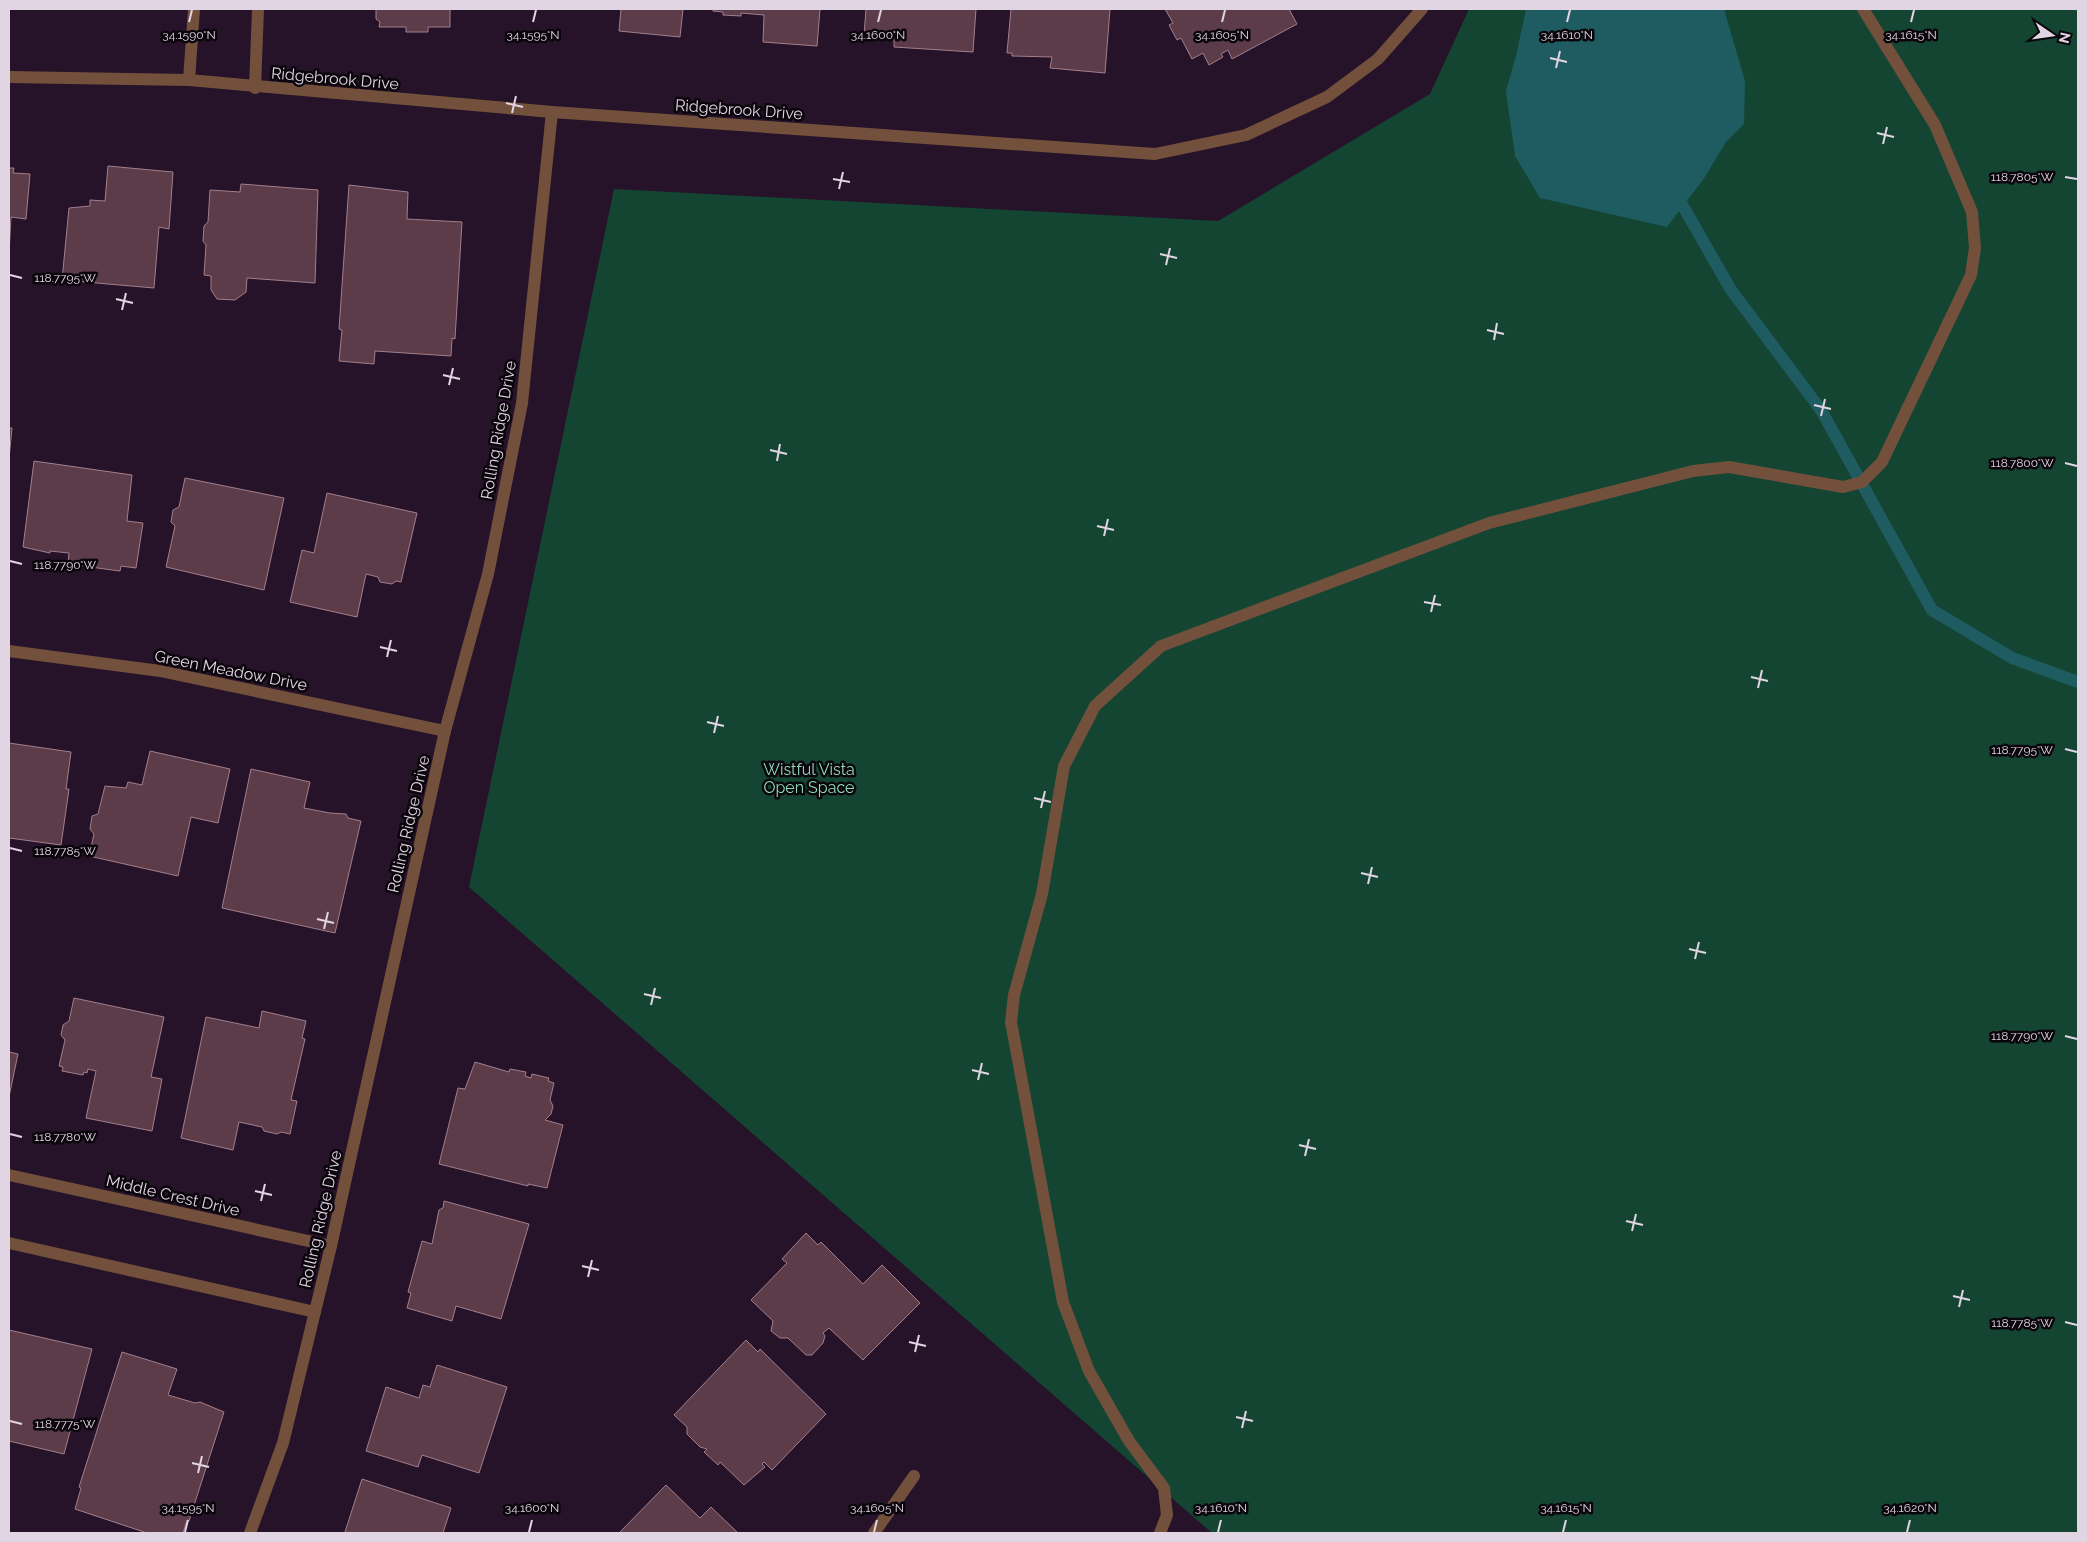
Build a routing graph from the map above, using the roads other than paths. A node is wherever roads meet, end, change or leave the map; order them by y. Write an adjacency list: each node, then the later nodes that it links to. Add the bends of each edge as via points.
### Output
1 (194, 9): 6 (street)
2 (258, 9): 7 (street)
3 (1422, 9): 8 (street, Ridgebrook Drive, via 1378,59 1327,97 1246,135 1155,154)
4 (1863, 9): 18 (street, via 1935,125 1972,212 1975,248 1971,275 1882,462 1862,482 1843,488 1729,467 1693,471 1489,523 1161,646 1095,706 1064,766 1042,894 1014,995 1011,1022 1063,1302 1089,1371 1129,1441 1164,1488 1167,1515)
5 (9, 77): 6 (street, Ridgebrook Drive)
6 (189, 80): 7 (street, Ridgebrook Drive)
7 (255, 88): 8 (street, Ridgebrook Drive)
8 (552, 112): 10 (street, Rolling Ridge Drive, via 522,404 488,574)
9 (9, 651): 10 (street, Green Meadow Drive, via 160,671)
10 (446, 731): 13 (street, Rolling Ridge Drive)
11 (9, 1175): 13 (street, Middle Crest Drive)
12 (9, 1243): 14 (street)
13 (331, 1246): 14 (street, Rolling Ridge Drive)
14 (315, 1312): 16 (street, Rolling Ridge Drive, via 283,1442)
15 (914, 1476): 17 (street)
16 (250, 1533)
17 (874, 1533)
18 (1160, 1533)

